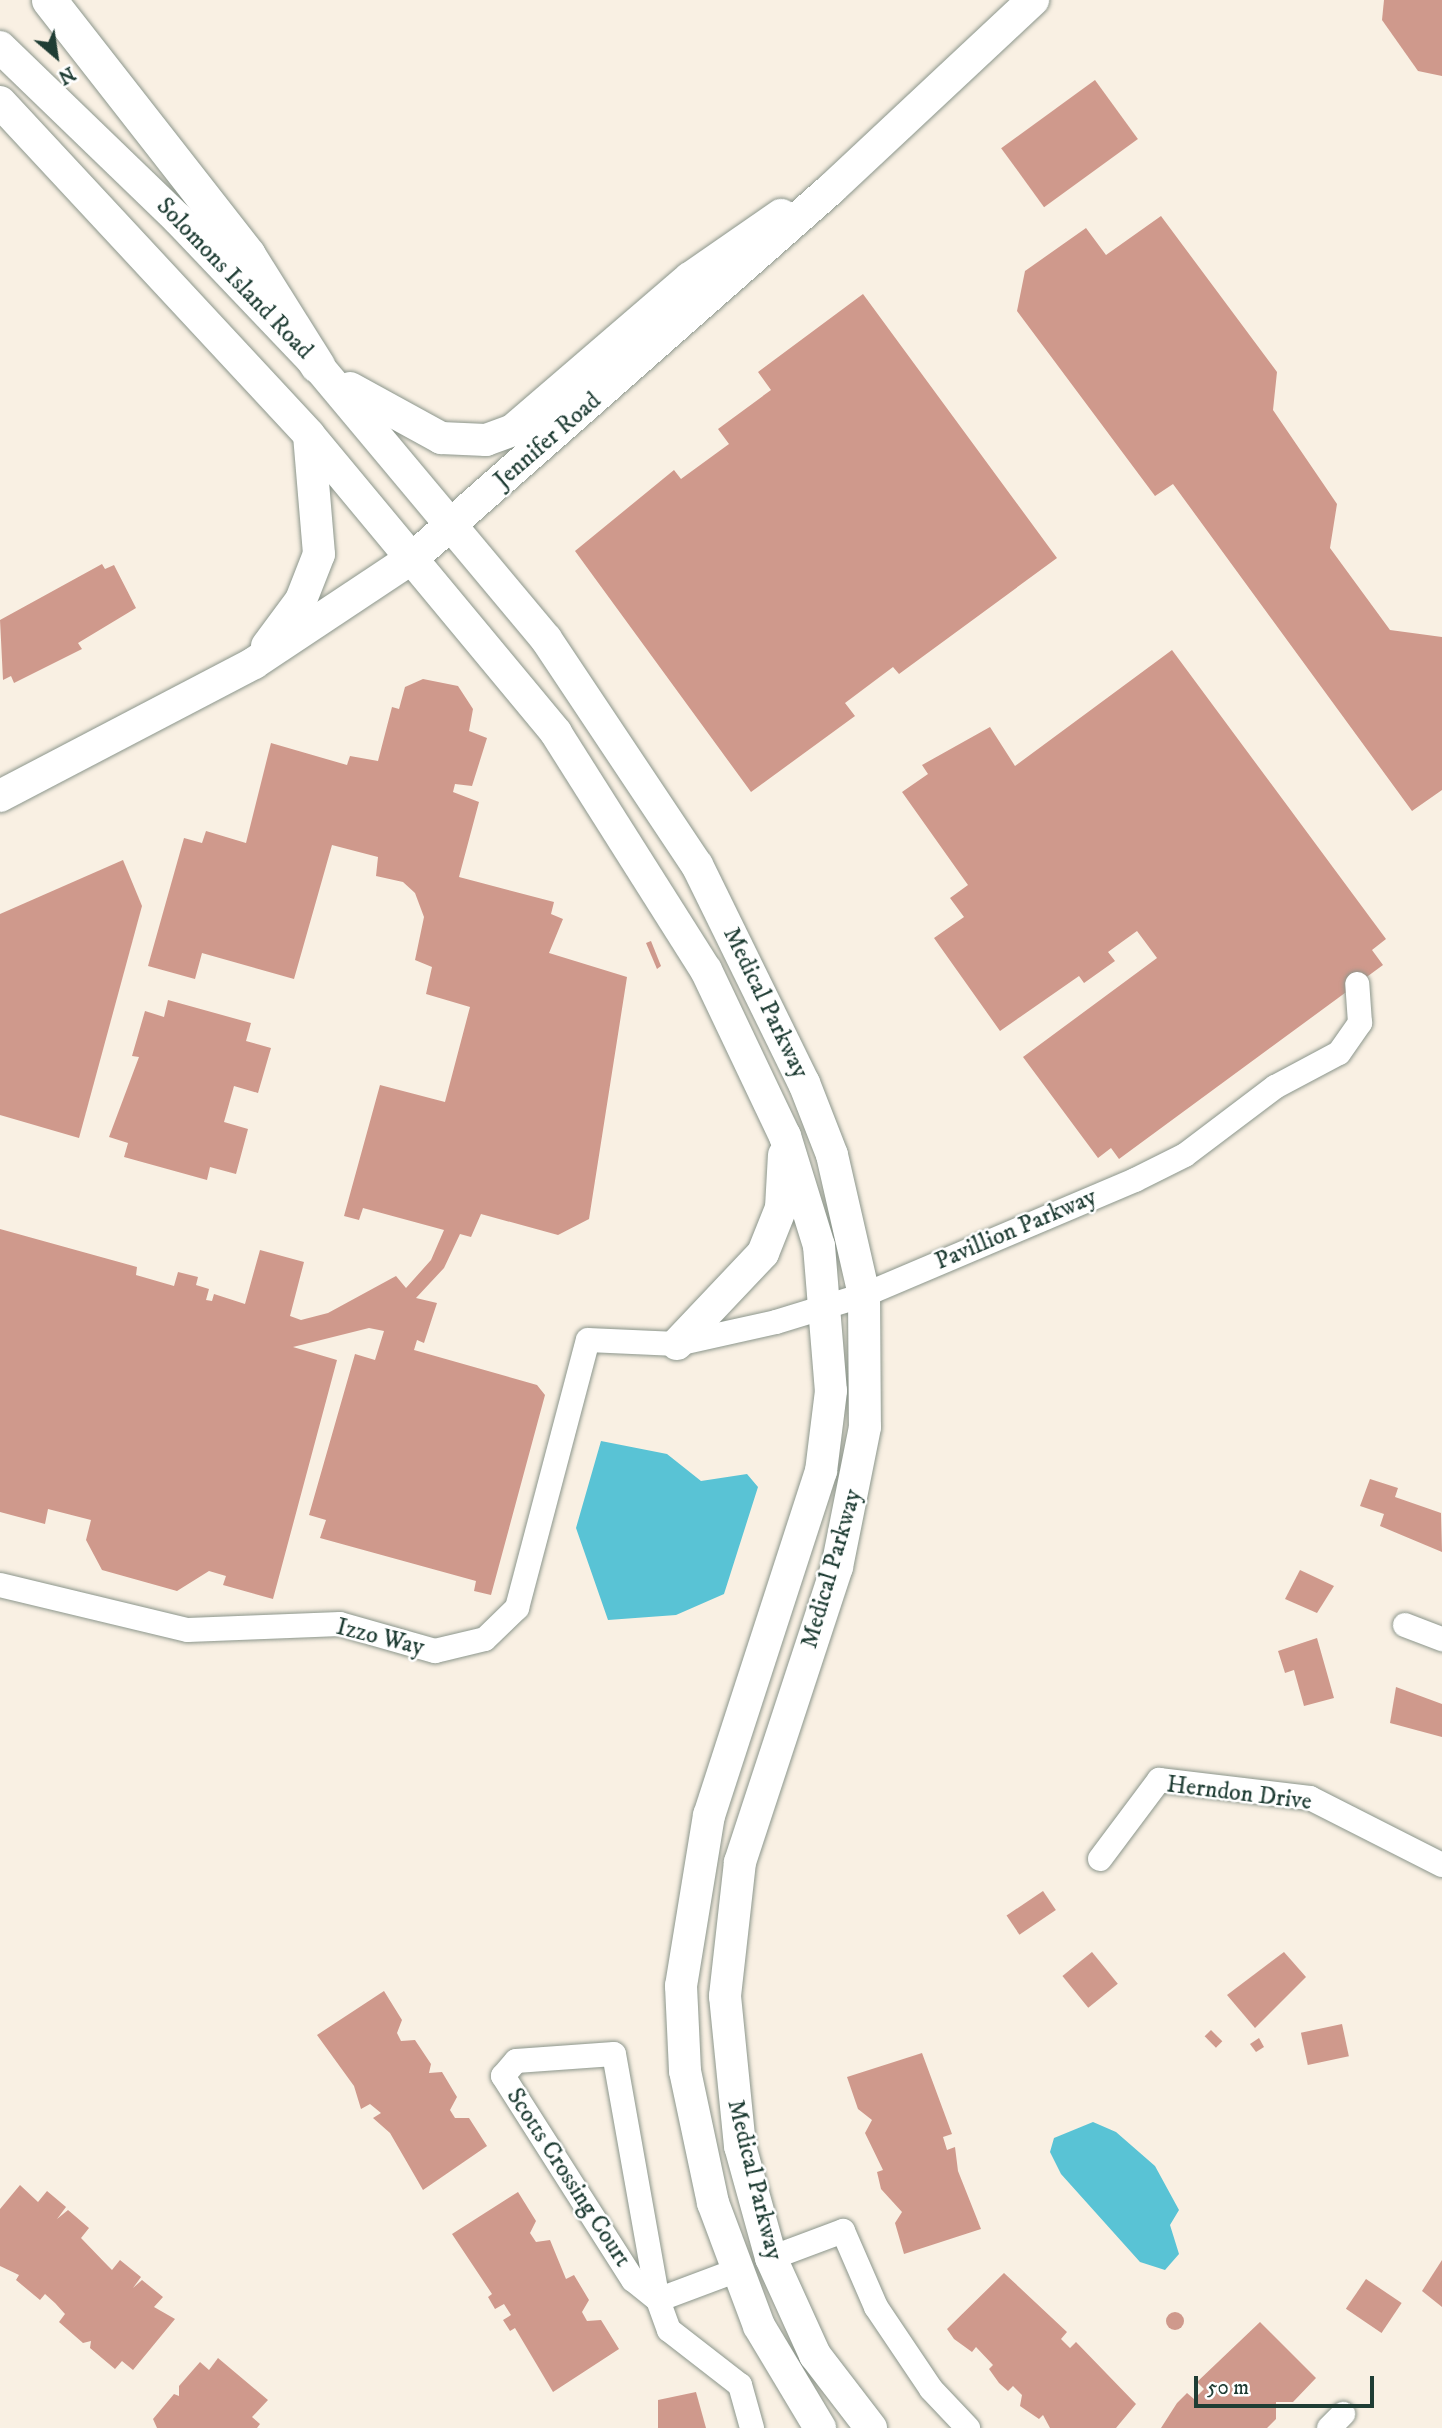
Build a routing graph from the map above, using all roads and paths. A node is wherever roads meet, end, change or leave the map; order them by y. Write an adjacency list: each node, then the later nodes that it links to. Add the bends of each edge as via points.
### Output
1 (49, 0): 6 (highway, via 248,255)
2 (1033, 0): 5 (main road, Jennifer Road)
3 (0, 47): 6 (main road, Solomons Island Road, via 178,219)
4 (0, 102): 7 (main road, Solomons Island Road)
5 (831, 189): 6 (main road, via 736,242 513,430 486,440 441,438 411,426); 8 (main road, Jennifer Road)
6 (317, 365): 8 (main road, Solomons Island Road)
7 (309, 435): 9 (main road, Solomons Island Road); 10 (main road, via 320,535 316,564 301,600)
8 (454, 525): 9 (main road, Jennifer Road); 14 (main road, Medical Parkway, via 591,701 697,865 804,1083 832,1155)
9 (415, 556): 10 (main road, Jennifer Road); 13 (main road, Medical Parkway, via 556,733 615,821 706,970)
10 (254, 663): 11 (main road, Jennifer Road)
11 (0, 796)
12 (1357, 984): 14 (street, Pavillion Parkway, via 1360,1023 1352,1040 1275,1087 1185,1155)
13 (785, 1136): 15 (main road, Medical Parkway, via 809,1206); 17 (main road, via 783,1196 763,1253)
14 (864, 1295): 15 (street, Pavillion Parkway); 23 (main road, Medical Parkway, via 865,1427 856,1495 752,1819 726,1952 731,2089)
15 (829, 1306): 17 (street, Pavillion Parkway); 24 (main road, Medical Parkway, via 831,1391 821,1471 722,1766 696,1868 683,1954 685,2071 713,2203)
16 (589, 1340): 17 (street, Pavillion Parkway); 18 (street, Izzo Way, via 517,1608 485,1640 435,1651 340,1624 188,1630)
17 (677, 1344)
18 (0, 1585)
19 (1405, 1625): 20 (street)
20 (1442, 1639)
21 (1100, 1859): 22 (street, Herndon Drive, via 1159,1780 1310,1798)
22 (1442, 1865)
23 (771, 2258): 28 (main road, Medical Parkway, via 815,2355); 29 (street, via 844,2231 876,2307 931,2389)
24 (735, 2271): 25 (street); 27 (main road, Medical Parkway, via 792,2388)
25 (658, 2300): 25 (street, Scotts Crossing Court, via 633,2280 503,2076 516,2061 614,2054); 26 (street, via 669,2330 740,2385)
26 (752, 2428)
27 (820, 2428)
28 (871, 2428)
29 (968, 2428)

